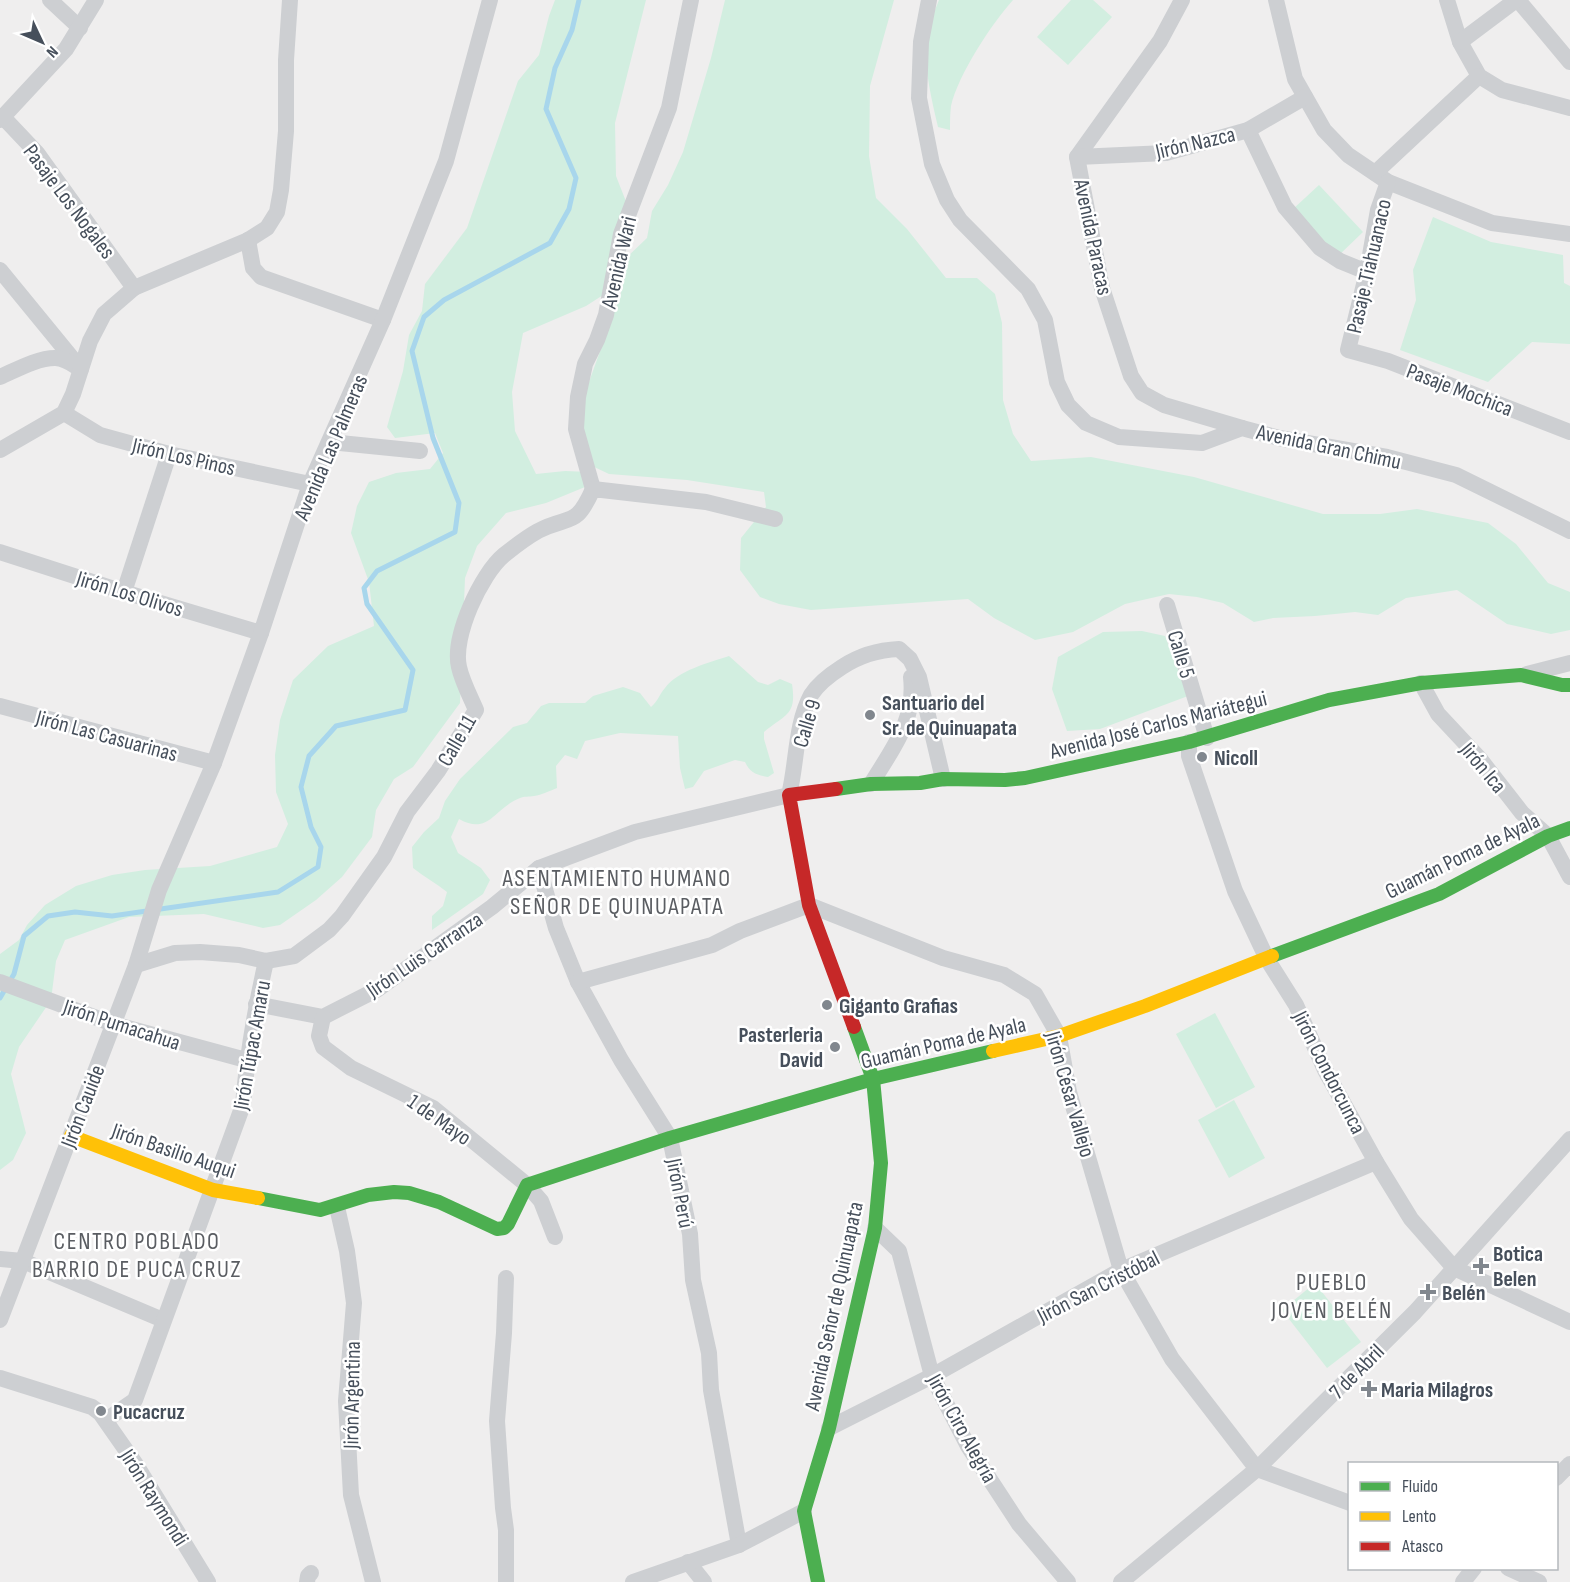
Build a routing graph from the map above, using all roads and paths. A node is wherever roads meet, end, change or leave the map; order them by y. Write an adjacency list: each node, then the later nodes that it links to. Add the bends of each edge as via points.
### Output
1 (50, 0): 11 (street)
2 (96, 0): 11 (street)
3 (290, 0): 22 (street, via 281,190 277,212 267,228)
4 (490, 0): 26 (street, Avenida Las Palmeras, via 446,161)
5 (691, 0): 38 (street, Avenida Wari, via 669,108 621,234 606,315 585,363 578,397 576,429)
6 (929, 0): 31 (street, Avenida Gran Chimu, via 921,42 919,98 932,164 946,201 960,220 1028,289 1045,321 1057,382 1068,405 1086,423 1119,437 1202,443)
7 (1182, 0): 19 (street, Avenida Paracas, via 1160,42)
8 (1276, 0): 15 (street, via 1295,79)
9 (1447, 0): 12 (street)
10 (1517, 0): 12 (street); 13 (street)
11 (80, 27): 17 (street)
12 (1460, 42): 14 (street)
13 (1570, 62)
14 (1479, 76): 16 (street, via 1502,90); 20 (street)
15 (1305, 97): 18 (street, Jirón Nazca); 20 (street, via 1324,130 1348,155)
16 (1570, 108)
17 (2, 119): 25 (street, Pasaje Los Nogales, via 37,153)
18 (1248, 130): 19 (street, Jirón Nazca, via 1166,153); 24 (street, via 1285,207 1320,248)
19 (1077, 157): 31 (street, Avenida Paracas, via 1102,288 1131,376 1142,393 1164,405)
20 (1381, 178): 21 (street, via 1492,223); 24 (street, Pasaje .Tiahuanaco)
21 (1570, 234)
22 (248, 240): 25 (street); 26 (street, via 253,268 261,277)
23 (0, 270): 28 (street)
24 (1367, 272): 27 (street, Pasaje .Tiahuanaco)
25 (134, 288): 28 (street, via 104,315)
26 (383, 320): 33 (street, Avenida Las Palmeras)
27 (1348, 350): 32 (street, Pasaje Mochica, via 1388,361)
28 (81, 369): 29 (street, via 55,358); 30 (street)
29 (0, 377)
30 (64, 413): 34 (street); 36 (street, Jirón Los Pinos, via 100,435)
31 (1242, 428): 40 (street, Avenida Gran Chimu, via 1456,475)
32 (1570, 432)
33 (330, 442): 35 (street); 37 (street, Avenida Las Palmeras)
34 (0, 450)
35 (420, 451)
36 (169, 454): 37 (street, Jirón Los Pinos); 42 (street)
37 (310, 484): 44 (street, Avenida Las Palmeras)
38 (593, 489): 39 (street, via 706,501); 64 (street, Calle 11, via 575,518 538,531 502,556 480,588 458,644 459,667 476,710 408,812 384,857 329,930 294,956)
39 (775, 519)
40 (1570, 531)
41 (0, 552): 42 (street, Jirón Los Olivos)
42 (124, 592): 44 (street, Jirón Los Olivos)
43 (1167, 605): 51 (street, Calle 5)
44 (261, 633): 53 (street, Avenida Las Palmeras)
45 (910, 659): 54 (street, via 919,677); 55 (street, via 911,707 906,727); 56 (street, Calle 9, via 898,649 870,652 830,675 812,694 797,746)
46 (1570, 663): 47 (street)
47 (1521, 675): 48 (street, Avenida José Carlos Mariátegui); 49 (street, Avenida José Carlos Mariátegui)
48 (1421, 683): 51 (street, Avenida José Carlos Mariátegui, via 1329,700); 58 (street, Jirón Ica, via 1438,714 1522,813)
49 (1570, 685)
50 (0, 706): 53 (street, Jirón Las Casuarinas)
51 (1207, 738): 52 (street, Avenida José Carlos Mariátegui)
52 (1189, 742): 54 (street, Avenida José Carlos Mariátegui, via 1025,778); 63 (street, Jirón Condorcunca, via 1189,756 1234,891)
53 (214, 763): 61 (street, Avenida Las Palmeras)
54 (943, 779): 55 (street, Avenida José Carlos Mariátegui)
55 (871, 784): 56 (street, Avenida José Carlos Mariátegui)
56 (789, 795): 59 (street, Jirón Luis Carranza, via 635,832); 62 (street, Avenida Señor de Quinuapata)
57 (1570, 828): 58 (street, Guamán Poma de Ayala)
58 (1548, 836): 60 (street, Jirón Ica); 63 (street, Guamán Poma de Ayala, via 1439,894)
59 (539, 868): 67 (street, Jirón Perú, via 556,928); 69 (street, Jirón Luis Carranza, via 492,908 378,989)
60 (1570, 877)
61 (159, 890): 65 (street, Jirón Cauide)
62 (809, 905): 67 (street, via 712,945); 71 (street, Jirón César Vallejo, via 943,958 1004,975 1035,994); 73 (street, Avenida Señor de Quinuapata)
63 (1267, 959): 71 (street, Guamán Poma de Ayala); 77 (street, Jirón Condorcunca, via 1296,1005 1325,1070)
64 (266, 961): 65 (street, Calle 11, via 200,952 175,953); 68 (street, Jirón Túpac Amaru)
65 (136, 965): 70 (street, Jirón Cauide)
66 (0, 982): 70 (street, Jirón Pumacahua)
67 (578, 982): 75 (street, Jirón Perú)
68 (256, 1004): 69 (street); 72 (street, Jirón Túpac Amaru)
69 (323, 1017): 78 (street, 1 de Mayo, via 319,1036 323,1047 351,1068 433,1108)
70 (113, 1024): 72 (street, Jirón Pumacahua); 74 (street, Jirón Cauide)
71 (1059, 1036): 73 (street, Guamán Poma de Ayala); 86 (street, Jirón César Vallejo, via 1069,1092)
72 (246, 1060): 79 (street, Jirón Túpac Amaru, via 243,1105)
73 (873, 1079): 75 (street, Guamán Poma de Ayala); 81 (street, Avenida Señor de Quinuapata, via 881,1163)
74 (70, 1136): 79 (street, Jirón Basilio Auqui); 84 (street, Jirón Cauide)
75 (670, 1138): 78 (street, Guamán Poma de Ayala); 100 (street, Jirón Perú, via 690,1234 693,1280 709,1353 711,1390)
76 (1570, 1139): 85 (street, 7 de Abril)
77 (1376, 1162): 85 (street, Jirón Condorcunca, via 1411,1219); 86 (street, Jirón San Cristóbal)
78 (527, 1185): 80 (street, via 508,1224 497,1229 405,1191 381,1192); 82 (street, 1 de Mayo, via 541,1201)
79 (213, 1190): 80 (street, Jirón Basilio Auqui, via 320,1210); 89 (street, Jirón Túpac Amaru)
80 (336, 1207): 105 (street, Jirón Argentina, via 354,1303 346,1401 351,1495)
81 (875, 1228): 91 (street, Jirón Ciro Alegría, via 899,1251); 94 (street, Avenida Señor de Quinuapata)
82 (555, 1237)
83 (0, 1259): 84 (street)
84 (23, 1261): 88 (street, Jirón Cauide); 89 (street)
85 (1454, 1268): 90 (street, Jirón Condorcunca); 96 (street, 7 de Abril)
86 (1121, 1270): 91 (street, Jirón San Cristóbal); 96 (street, Jirón César Vallejo, via 1172,1359)
87 (506, 1278): 106 (street, via 497,1421)
88 (0, 1320)
89 (163, 1320): 93 (street, Jirón Túpac Amaru, via 135,1400)
90 (1570, 1322)
91 (932, 1376): 94 (street, Jirón San Cristóbal); 110 (street, Jirón Ciro Alegría, via 968,1446 1019,1524)
92 (0, 1378): 93 (street, Jirón Raymondi, via 93,1407)
93 (106, 1419): 104 (street, Jirón Raymondi)
94 (829, 1428): 99 (street, Avenida Señor de Quinuapata)
95 (1570, 1464): 97 (street)
96 (1257, 1469): 98 (street); 111 (street, 7 de Abril)
97 (1558, 1477)
98 (1348, 1502)
99 (804, 1511): 100 (street); 109 (street, Avenida Señor de Quinuapata)
100 (739, 1545): 101 (street)
101 (688, 1562): 107 (street); 108 (street)
102 (1473, 1570): 112 (street)
103 (1510, 1570): 113 (street)
104 (208, 1582)
105 (373, 1582)
106 (506, 1582)
107 (633, 1582)
108 (704, 1582)
109 (818, 1582)
110 (1068, 1582)
111 (1121, 1582)
112 (1463, 1582)
113 (1539, 1582)

